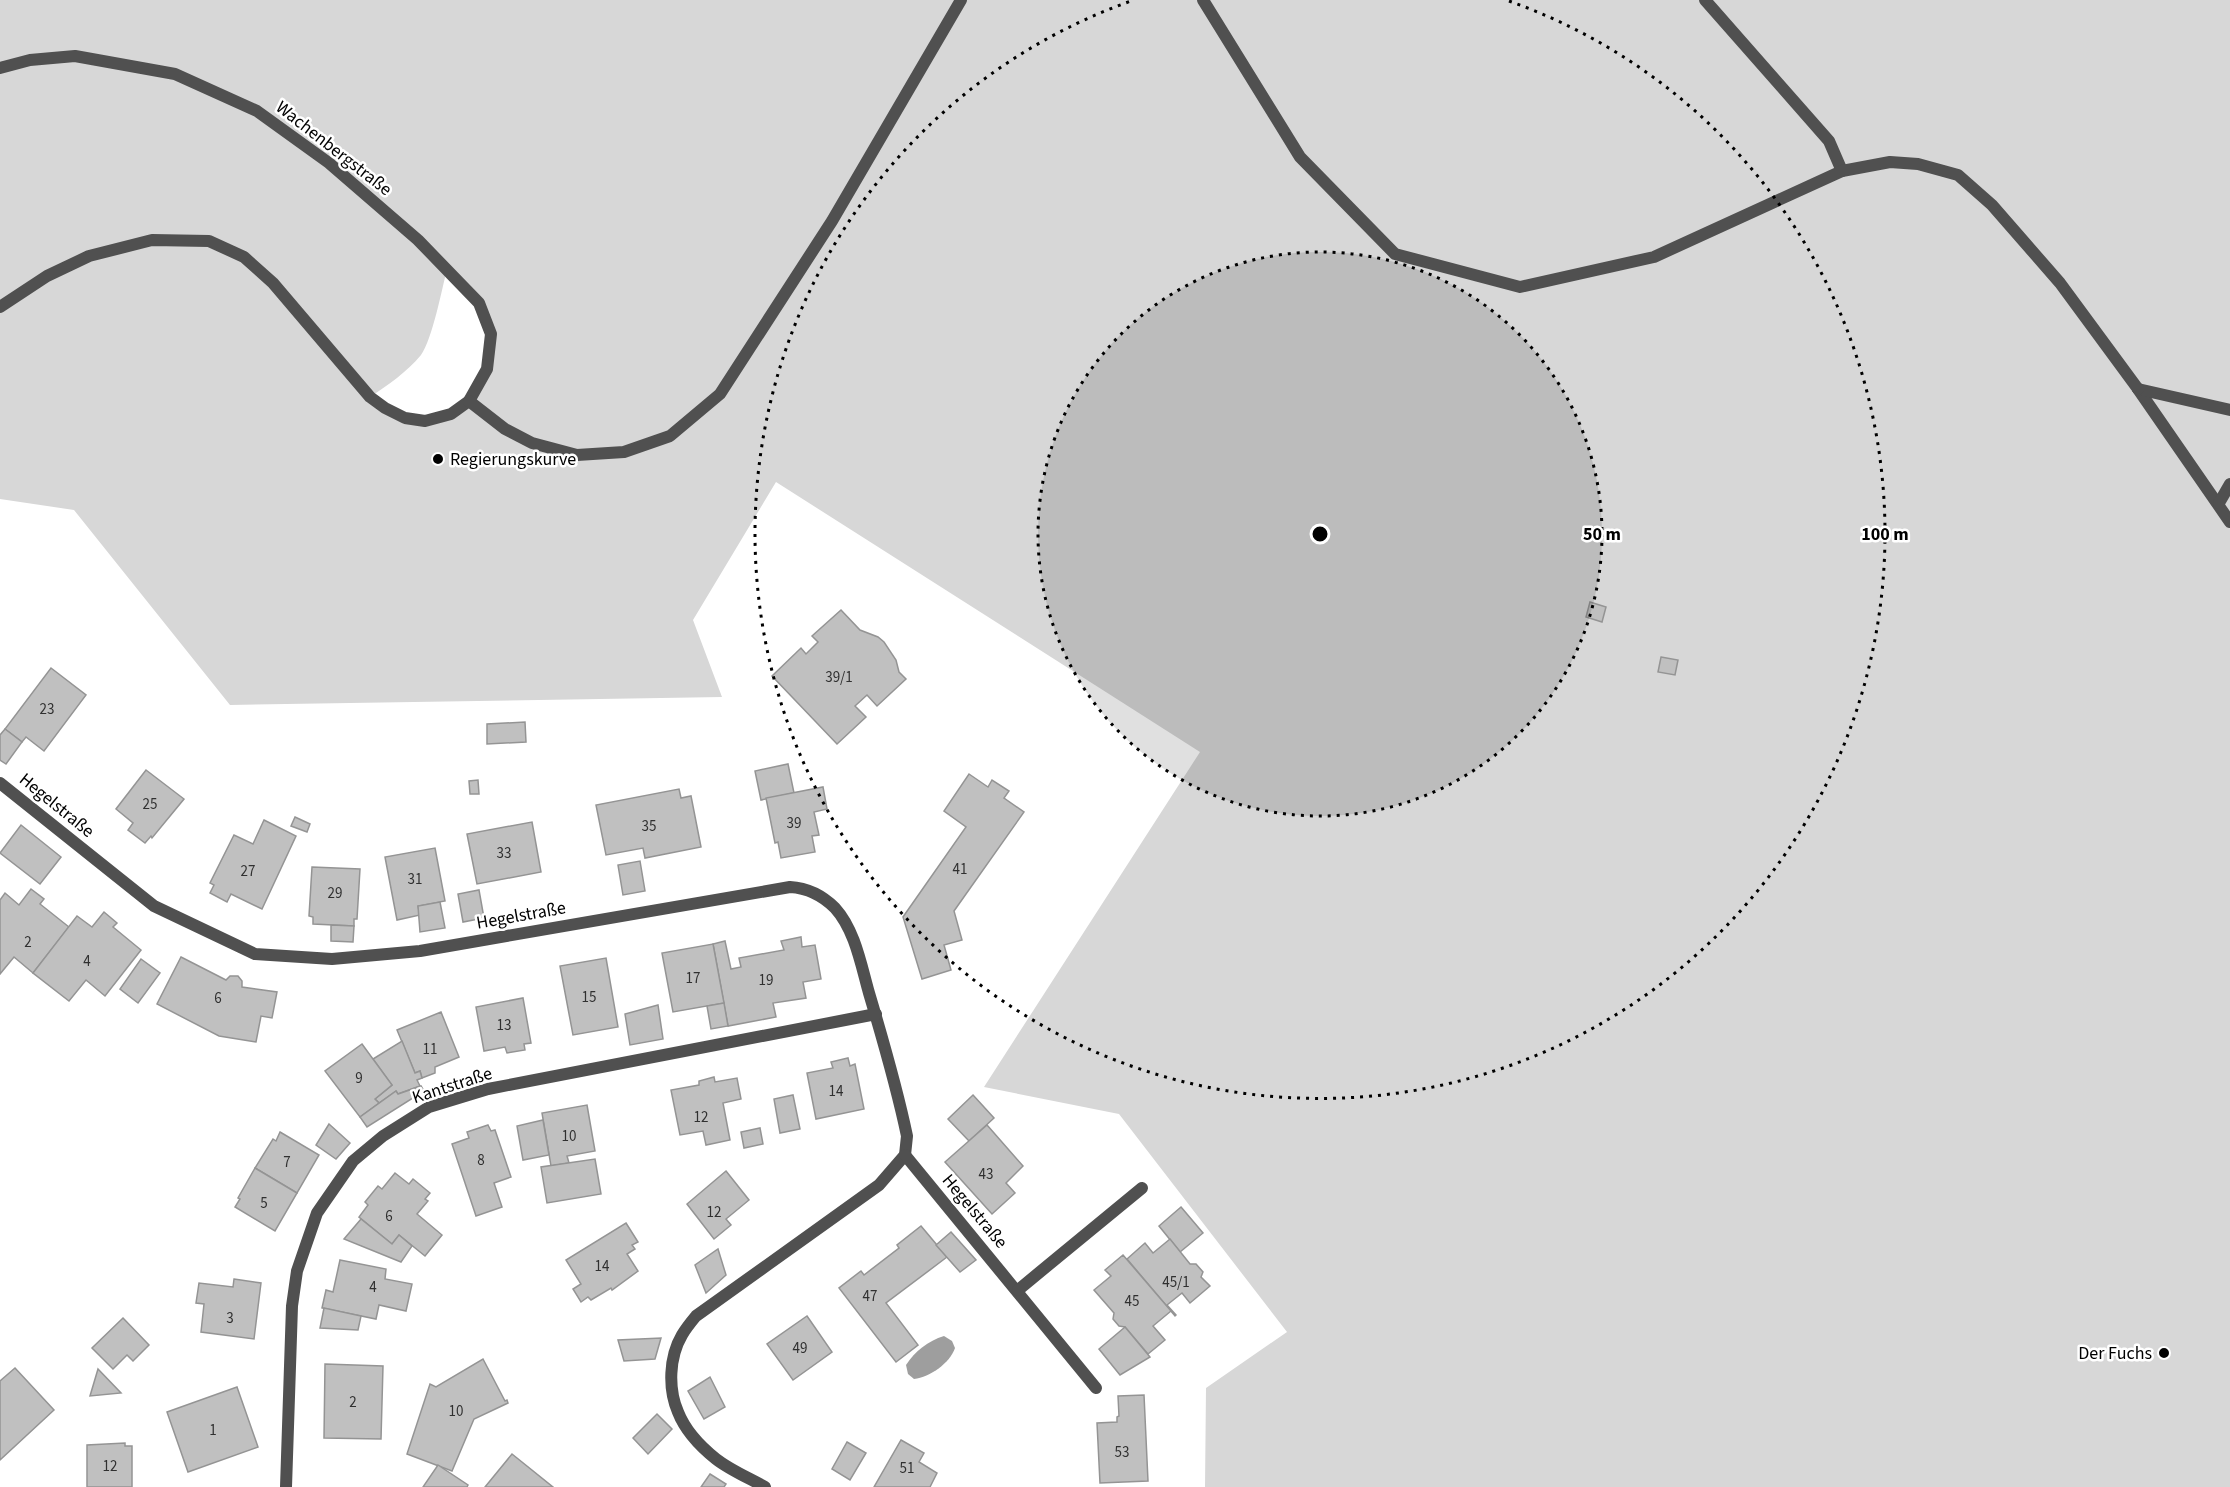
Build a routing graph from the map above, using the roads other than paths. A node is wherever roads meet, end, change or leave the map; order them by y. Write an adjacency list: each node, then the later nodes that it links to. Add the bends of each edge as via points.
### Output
1 (961, 0): 8 (street, via 832,220 720,394 670,436 624,452 577,455 532,443 505,429)
2 (1203, 0): 5 (street, via 1300,157 1395,254 1520,287 1654,257)
3 (1705, 0): 5 (street, via 1829,141)
4 (0, 68): 8 (street, Wachenbergstraße, via 30,60 75,56 175,74 257,111 329,163 448,268 479,303 491,334 488,369)
5 (1842, 171): 7 (street, via 1890,162 1918,164 1958,175 1992,205 2060,284)
6 (0, 308): 8 (street, Wachenbergstraße, via 47,276 89,256 152,240 209,241 244,257 273,283 370,397 385,408 425,421 451,414)
7 (2138, 389): 9 (street); 11 (street)
8 (469, 401)
9 (2230, 410)
10 (2230, 483): 11 (street)
11 (2219, 503): 12 (street)
12 (2230, 522)
13 (0, 783): 14 (street, Hegelstraße, via 154,906 255,954 332,960 420,951 790,887 804,888 835,908 846,924)
14 (876, 1014): 15 (street, Hegelstraße, via 902,1111 907,1136); 19 (street, Kantstraße, via 488,1089 429,1107 383,1136 353,1161 317,1213 297,1271 292,1306)
15 (905, 1155): 17 (street, Hegelstraße); 20 (street, via 879,1185 696,1316 676,1348 672,1389 678,1413 692,1436 717,1460)
16 (1142, 1188): 17 (street)
17 (1018, 1290): 18 (street, Hegelstraße)
18 (1096, 1388)
19 (286, 1487)
20 (765, 1487)

